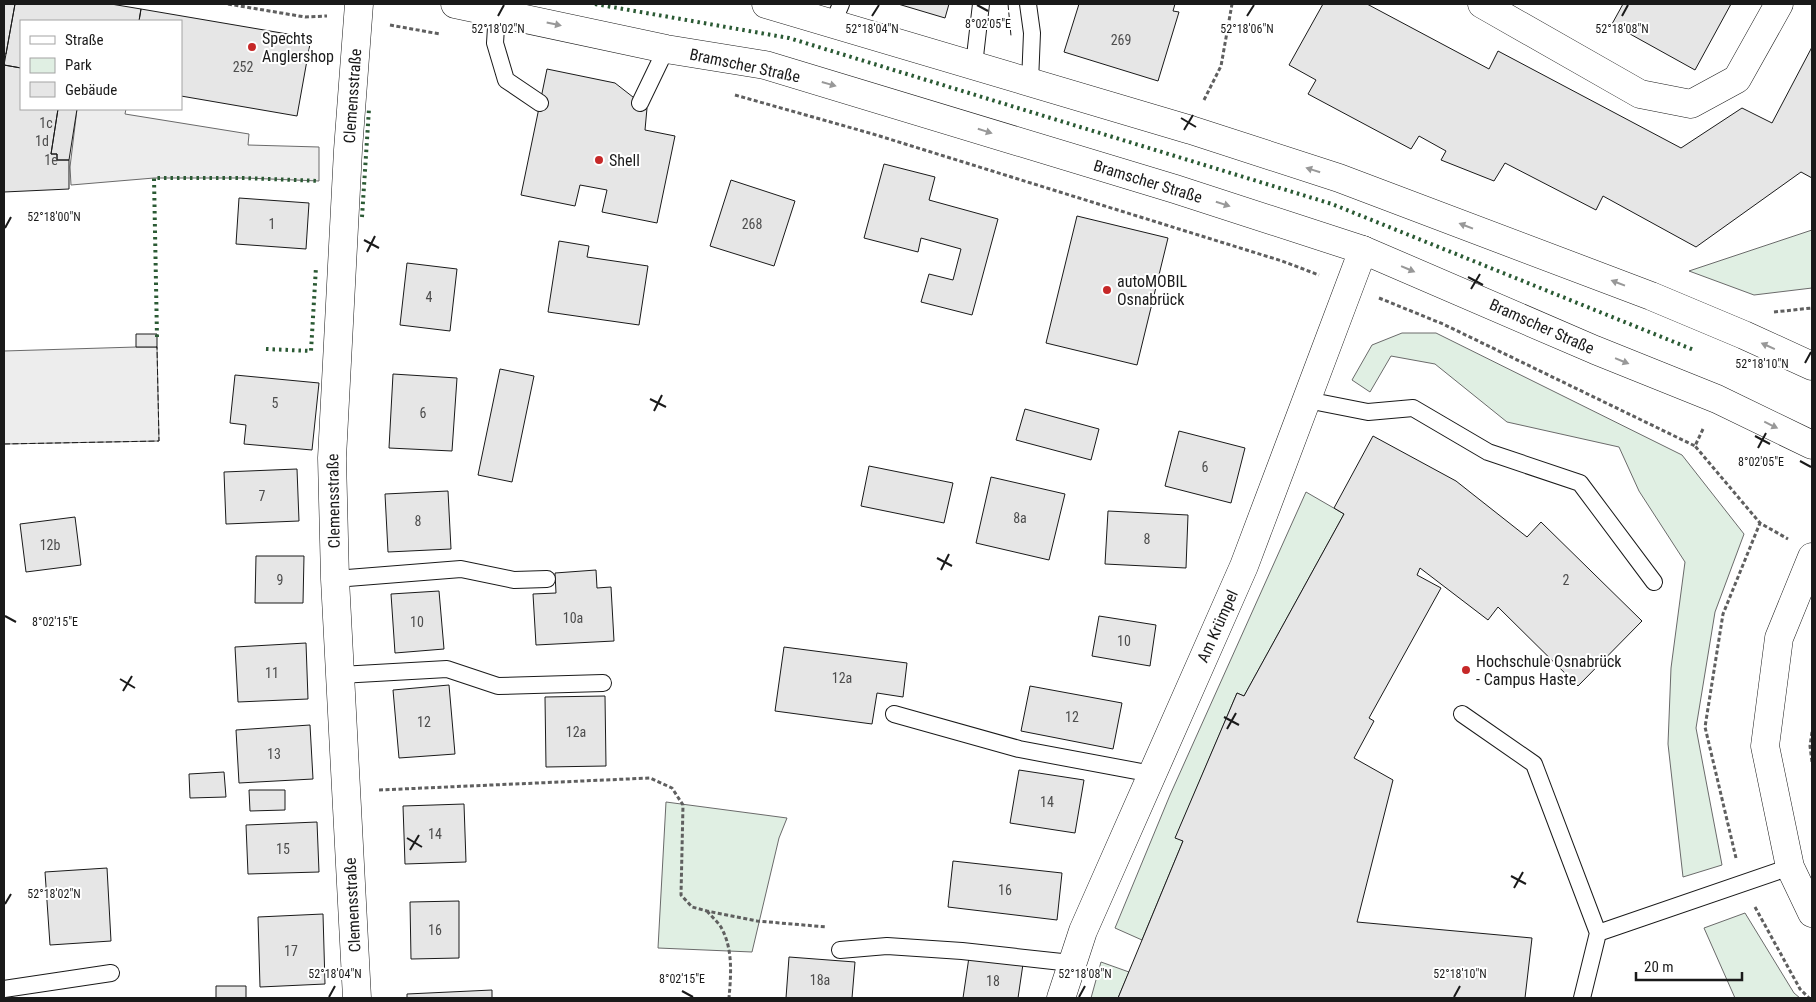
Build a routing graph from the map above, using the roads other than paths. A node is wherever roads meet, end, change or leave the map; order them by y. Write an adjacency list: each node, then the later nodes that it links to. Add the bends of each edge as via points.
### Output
1 (455, 4): 8 (street, Bramscher Straße)
2 (766, 4): 9 (street)
3 (981, 4): 11 (lane)
4 (1028, 4): 12 (lane, via 1032,33)
5 (1482, 4): 6 (street, via 1640,94 1691,104 1737,79)
6 (1779, 4)
7 (358, 12): 20 (street, Clemensstraße, via 332,458)
8 (497, 12): 10 (street, Bramscher Straße, one-way to 10); 13 (lane, via 495,43 506,80)
9 (837, 13): 11 (street)
10 (666, 49): 14 (lane); 15 (street, Bramscher Straße, one-way to 15, via 765,66 847,89)
11 (974, 65): 12 (street)
12 (1030, 82): 16 (street, one-way to 12, via 1633,289 1339,178)
13 (540, 102)
14 (640, 103)
15 (1363, 250): 17 (street, Am Krümpel); 18 (street, Bramscher Straße, one-way to 18, via 1716,399)
16 (1812, 366)
17 (1308, 400): 22 (lane, via 1368,412 1413,408 1488,452 1580,483); 27 (street, Am Krümpel, via 1244,566)
18 (1812, 445)
19 (1812, 557): 28 (street, via 1779,638 1765,746)
20 (335, 579): 21 (lane, via 461,569 514,580); 23 (street, Clemensstraße)
21 (547, 579)
22 (1654, 582)
23 (340, 675): 24 (lane, via 447,669 498,686); 35 (street, Clemensstraße)
24 (603, 683)
25 (894, 714): 27 (lane, via 1019,749)
26 (1462, 714): 30 (lane, via 1534,764)
27 (1152, 774): 32 (street, Am Krümpel)
28 (1790, 867): 29 (street); 30 (lane)
29 (1812, 913)
30 (1598, 933): 37 (lane)
31 (840, 950): 32 (lane, via 887,946)
32 (1071, 964): 36 (street, Am Krümpel)
33 (111, 973): 34 (lane)
34 (4, 989)
35 (357, 998)
36 (1061, 998)
37 (1582, 998)

